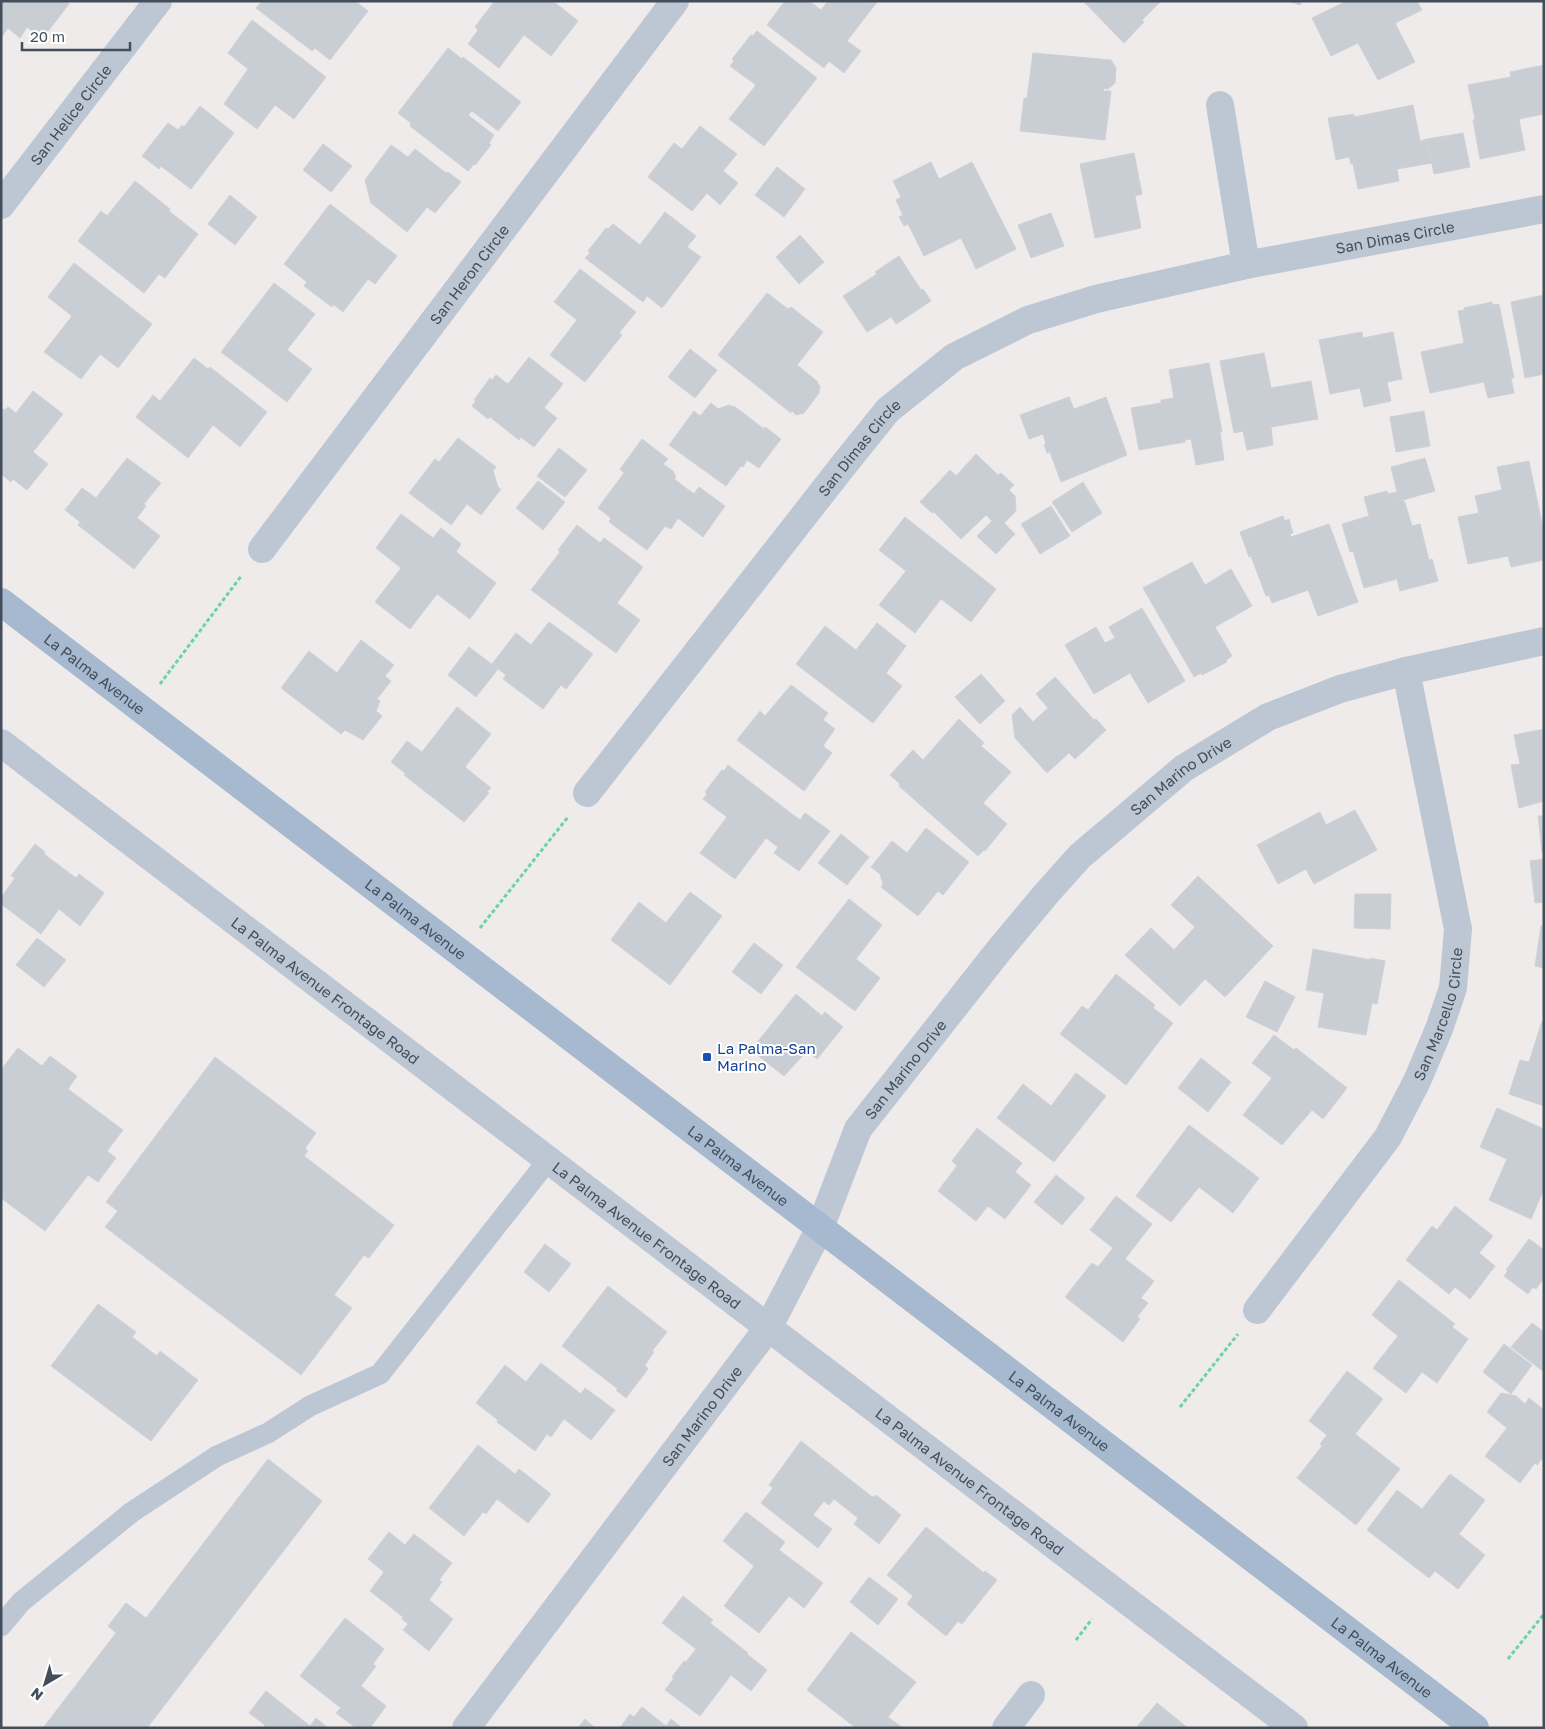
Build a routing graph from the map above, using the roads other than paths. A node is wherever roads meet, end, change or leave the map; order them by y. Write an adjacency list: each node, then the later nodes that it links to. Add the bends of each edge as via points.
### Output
1 (158, 1): 4 (street, San Helice Circle)
2 (675, 1): 7 (street, San Heron Circle)
3 (1220, 105): 6 (street)
4 (1, 205)
5 (1544, 209): 6 (street, San Dimas Circle)
6 (1246, 265): 12 (street, San Dimas Circle, via 1096,299 1028,320 954,357 888,410)
7 (262, 549)
8 (1, 602): 14 (main road, La Palma Avenue)
9 (1544, 641): 10 (street, San Marino Drive)
10 (1406, 671): 14 (street, San Marino Drive, via 1340,689 1268,717 1184,768 1080,856 1006,942 858,1129); 15 (street, San Marcello Circle, via 1458,929 1453,988 1417,1081 1388,1137)
11 (1, 743): 13 (street, La Palma Avenue Frontage Road)
12 (587, 793)
13 (549, 1159): 16 (street, La Palma Avenue Frontage Road); 17 (lane, via 380,1374 310,1406 268,1433 217,1456 132,1512 21,1602)
14 (820, 1228): 16 (street, San Marino Drive); 22 (main road, La Palma Avenue)
15 (1257, 1310)
16 (768, 1328): 19 (street, San Marino Drive); 21 (street, La Palma Avenue Frontage Road)
17 (1, 1626)
18 (1031, 1695): 20 (street)
19 (466, 1728)
20 (1006, 1728)
21 (1294, 1728)
22 (1475, 1728)

